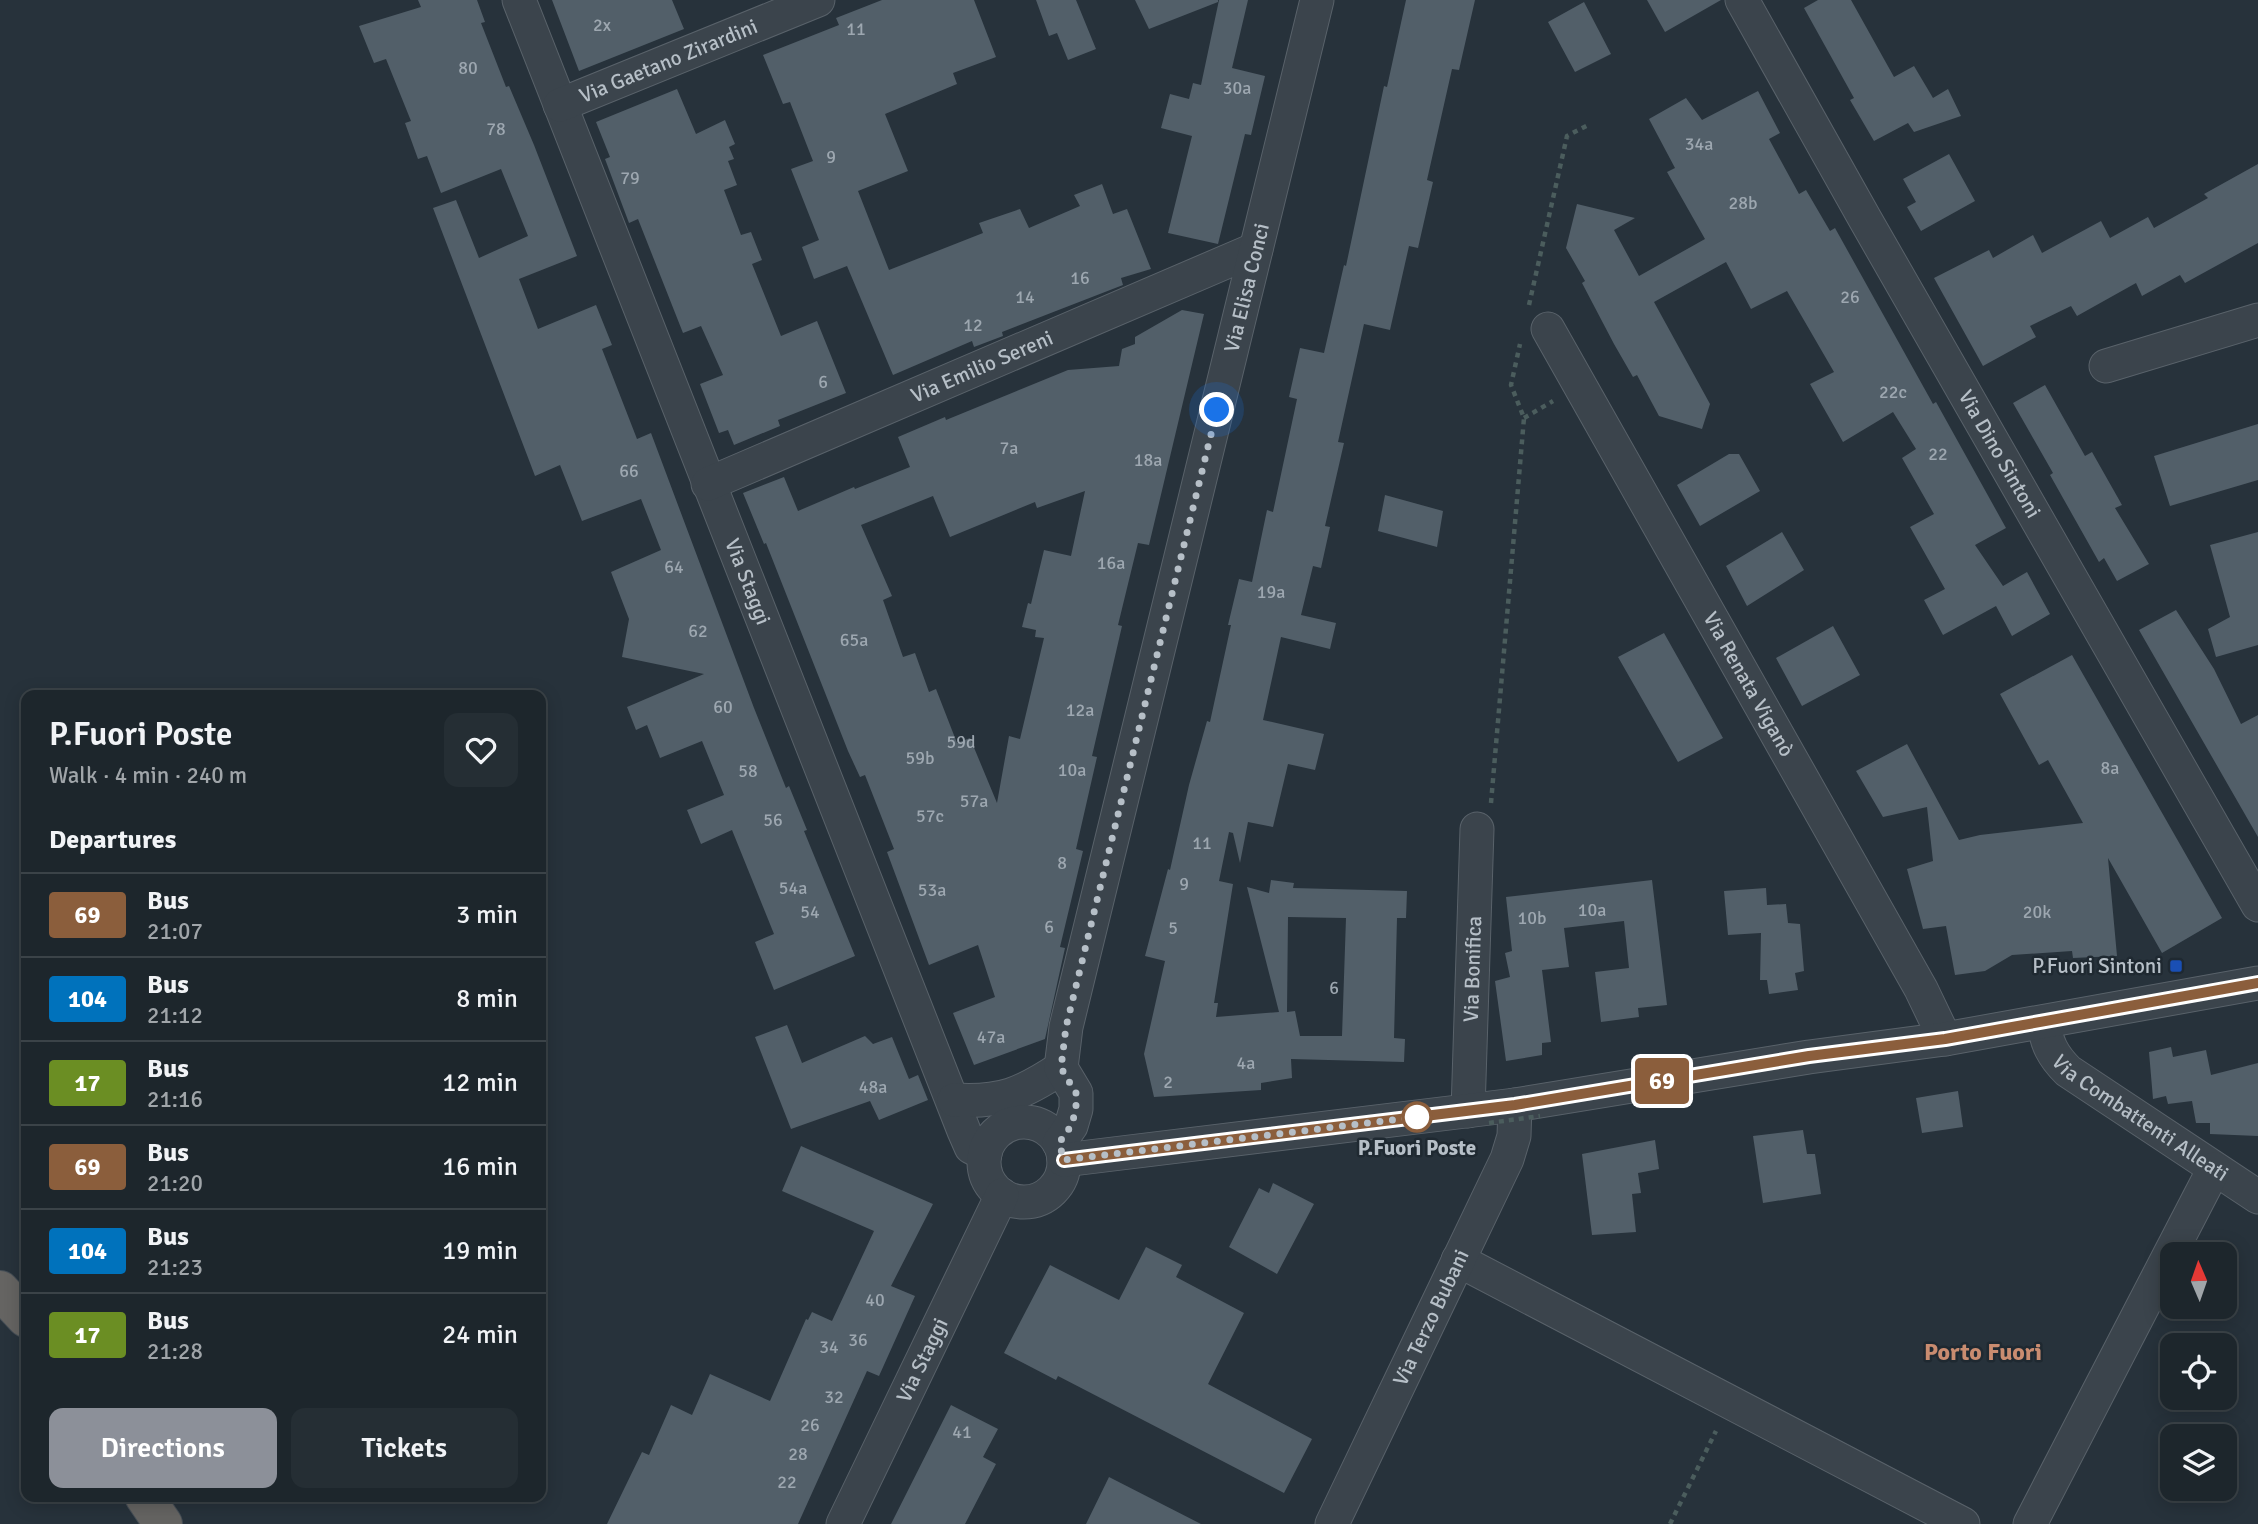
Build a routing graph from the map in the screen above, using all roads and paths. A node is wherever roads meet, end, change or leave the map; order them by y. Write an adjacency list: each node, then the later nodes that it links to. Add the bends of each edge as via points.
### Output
1 (519, 0): 5 (street, Via Staggi)
2 (818, 0): 5 (street, Via Gaetano Zirardini)
3 (1317, 0): 7 (street, Via Elisa Conci)
4 (1742, 0): 13 (street, Via Dino Sintoni)
5 (559, 105): 11 (street, Via Staggi)
6 (1588, 125): 9 (path, via 1567,136)
7 (1256, 249): 11 (street, Via Emilio Sereni); 17 (street, Via Elisa Conci, via 1069,1014)
8 (2258, 320): 10 (street)
9 (1533, 323): 12 (path, via 1511,386 1524,418 1490,820); 16 (street, Via Renata Viganò, via 1921,989)
10 (2106, 366)
11 (708, 484): 18 (street, Via Staggi)
12 (1477, 829): 19 (street, Via Bonifica)
13 (2258, 905)
14 (2258, 983): 15 (street)
15 (2044, 1022): 16 (street); 22 (street, Via Combattenti Alleati, via 2046,1040 2068,1071)
16 (1945, 1039): 19 (street, via 1809,1056)
17 (1061, 1068): 18 (street, via 1014,1095 982,1102); 20 (street, via 1076,1093 1076,1110)
18 (954, 1100): 21 (street, Via Staggi, via 971,1147)
19 (1503, 1114): 20 (street); 25 (street, Via Terzo Bubani, via 1514,1136 1507,1159)
20 (1062, 1152): 21 (street, via 1050,1132 1025,1123 999,1131); 23 (street, via 1063,1173 1058,1184 1038,1200 1014,1201)
21 (985, 1154): 23 (street, via 987,1177)
22 (2214, 1169): 24 (street, Via Combattenti Alleati); 35 (street)
23 (1002, 1195): 31 (street, Via Staggi)
24 (2258, 1197)
25 (1458, 1260): 28 (street); 32 (street, Via Terzo Bubani)
26 (0, 1290): 27 (highway)
27 (21, 1313)
28 (1731, 1402): 33 (path); 34 (street)
29 (148, 1502): 30 (highway)
30 (163, 1524)
31 (843, 1524)
32 (1332, 1524)
33 (1670, 1524)
34 (1963, 1524)
35 (2030, 1524)

